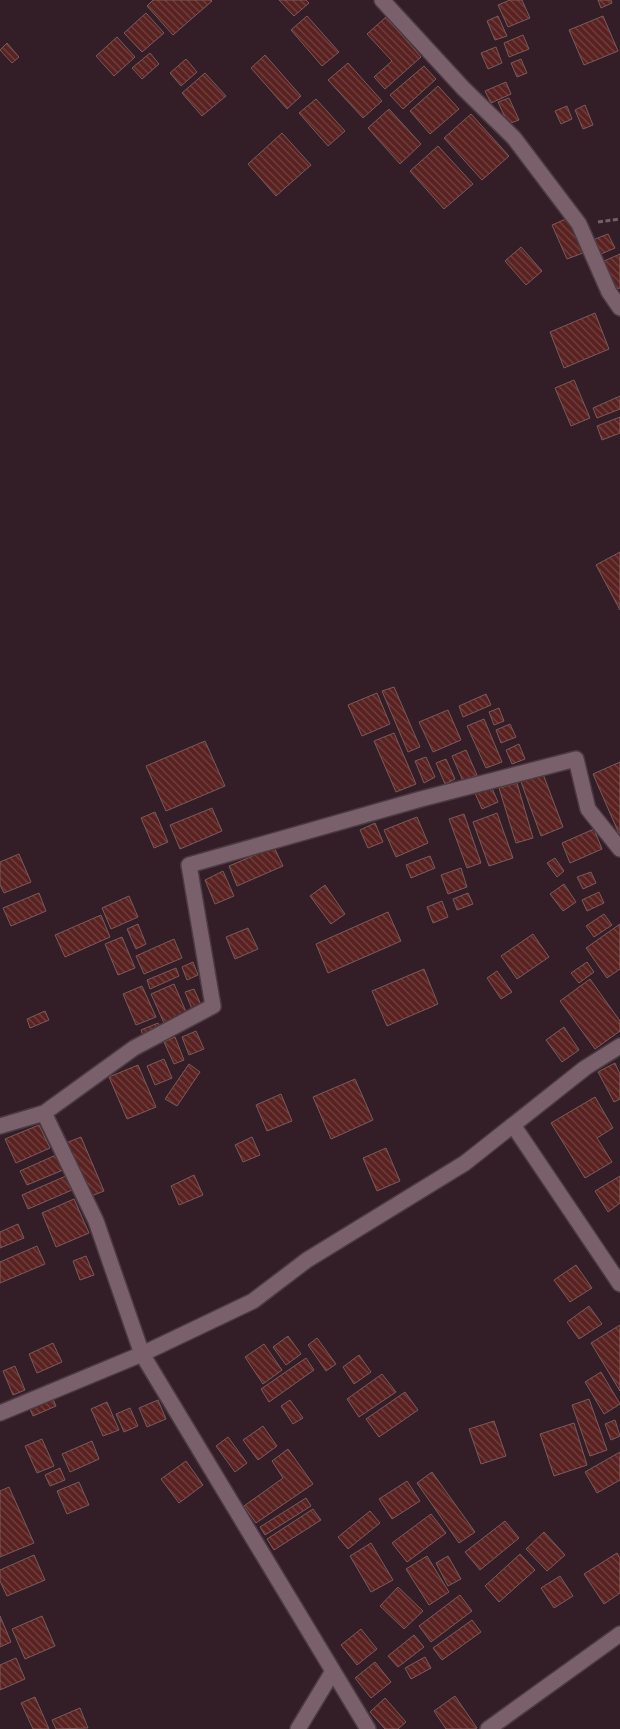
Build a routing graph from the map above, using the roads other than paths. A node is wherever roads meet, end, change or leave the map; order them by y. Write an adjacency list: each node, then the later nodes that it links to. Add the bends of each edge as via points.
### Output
1 (382, 0): 2 (street, via 514,138 579,224 609,292)
2 (620, 308)
3 (620, 849): 5 (street, via 588,809 576,759 189,865 213,1006 134,1048)
4 (620, 1046): 6 (street, via 585,1068)
5 (44, 1113): 7 (street); 9 (street, via 96,1221)
6 (513, 1125): 8 (street); 9 (street, via 465,1163 308,1260 253,1300)
7 (0, 1126)
8 (620, 1284)
9 (142, 1354): 10 (street); 12 (street)
10 (0, 1413)
11 (620, 1634): 15 (street)
12 (333, 1671): 13 (street); 14 (street)
13 (298, 1729)
14 (368, 1729)
15 (488, 1729)

